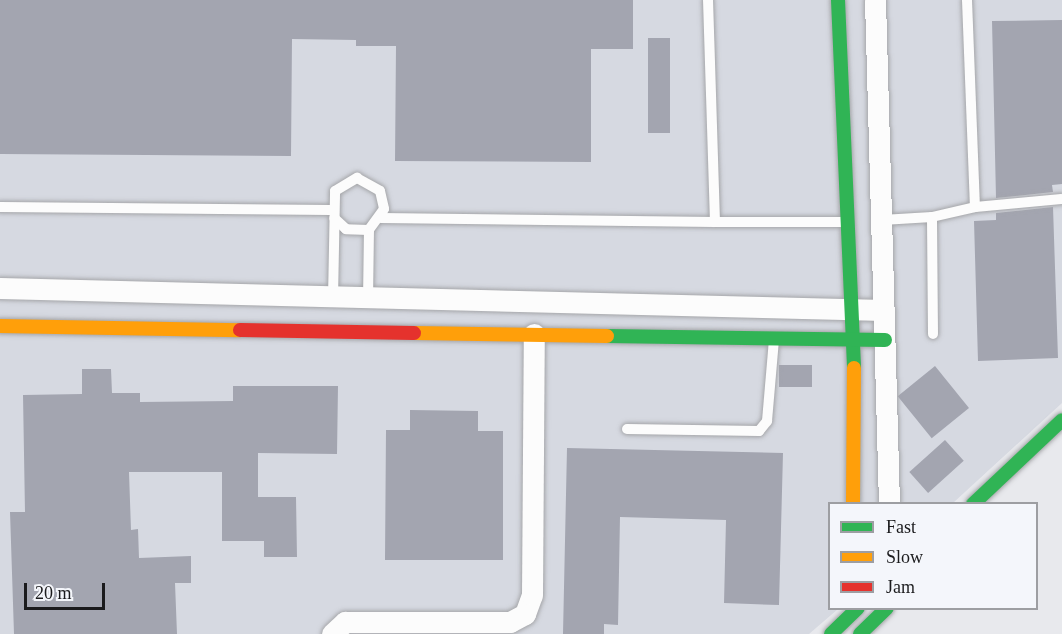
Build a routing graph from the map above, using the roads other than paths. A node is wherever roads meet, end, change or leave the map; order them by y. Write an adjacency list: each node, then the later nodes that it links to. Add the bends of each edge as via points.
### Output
1 (708, 0): 12 (lane)
2 (838, 0): 13 (street)
3 (875, 0): 11 (street)
4 (967, 0): 7 (lane)
5 (1062, 199): 7 (lane)
6 (0, 207): 8 (lane)
7 (975, 207): 9 (lane)
8 (333, 214): 10 (lane, via 340,184 357,178 380,191); 14 (lane, via 346,229); 16 (lane)
9 (932, 217): 11 (lane); 23 (lane)
10 (381, 218): 12 (lane); 14 (lane)
11 (882, 220): 13 (street); 19 (street)
12 (715, 222): 13 (lane)
13 (849, 222): 18 (street)
14 (369, 230): 17 (lane)
15 (0, 288): 16 (street)
16 (340, 299): 17 (street); 21 (street)
17 (368, 300): 18 (street)
18 (853, 310): 19 (street); 25 (street)
19 (884, 310): 26 (street)
20 (0, 326): 21 (street)
21 (348, 333): 22 (street)
22 (534, 334): 24 (street); 34 (street, via 532,595 525,614 510,622 345,622)
23 (933, 334)
24 (774, 337): 25 (street); 28 (lane, via 767,421 759,431)
25 (854, 338): 26 (street); 29 (street)
26 (885, 340): 30 (street)
27 (1062, 420): 31 (street)
28 (627, 429)
29 (853, 502)
30 (889, 502)
31 (975, 502)
32 (884, 610): 33 (street)
33 (856, 620): 35 (street)
34 (332, 634)
35 (831, 634)

